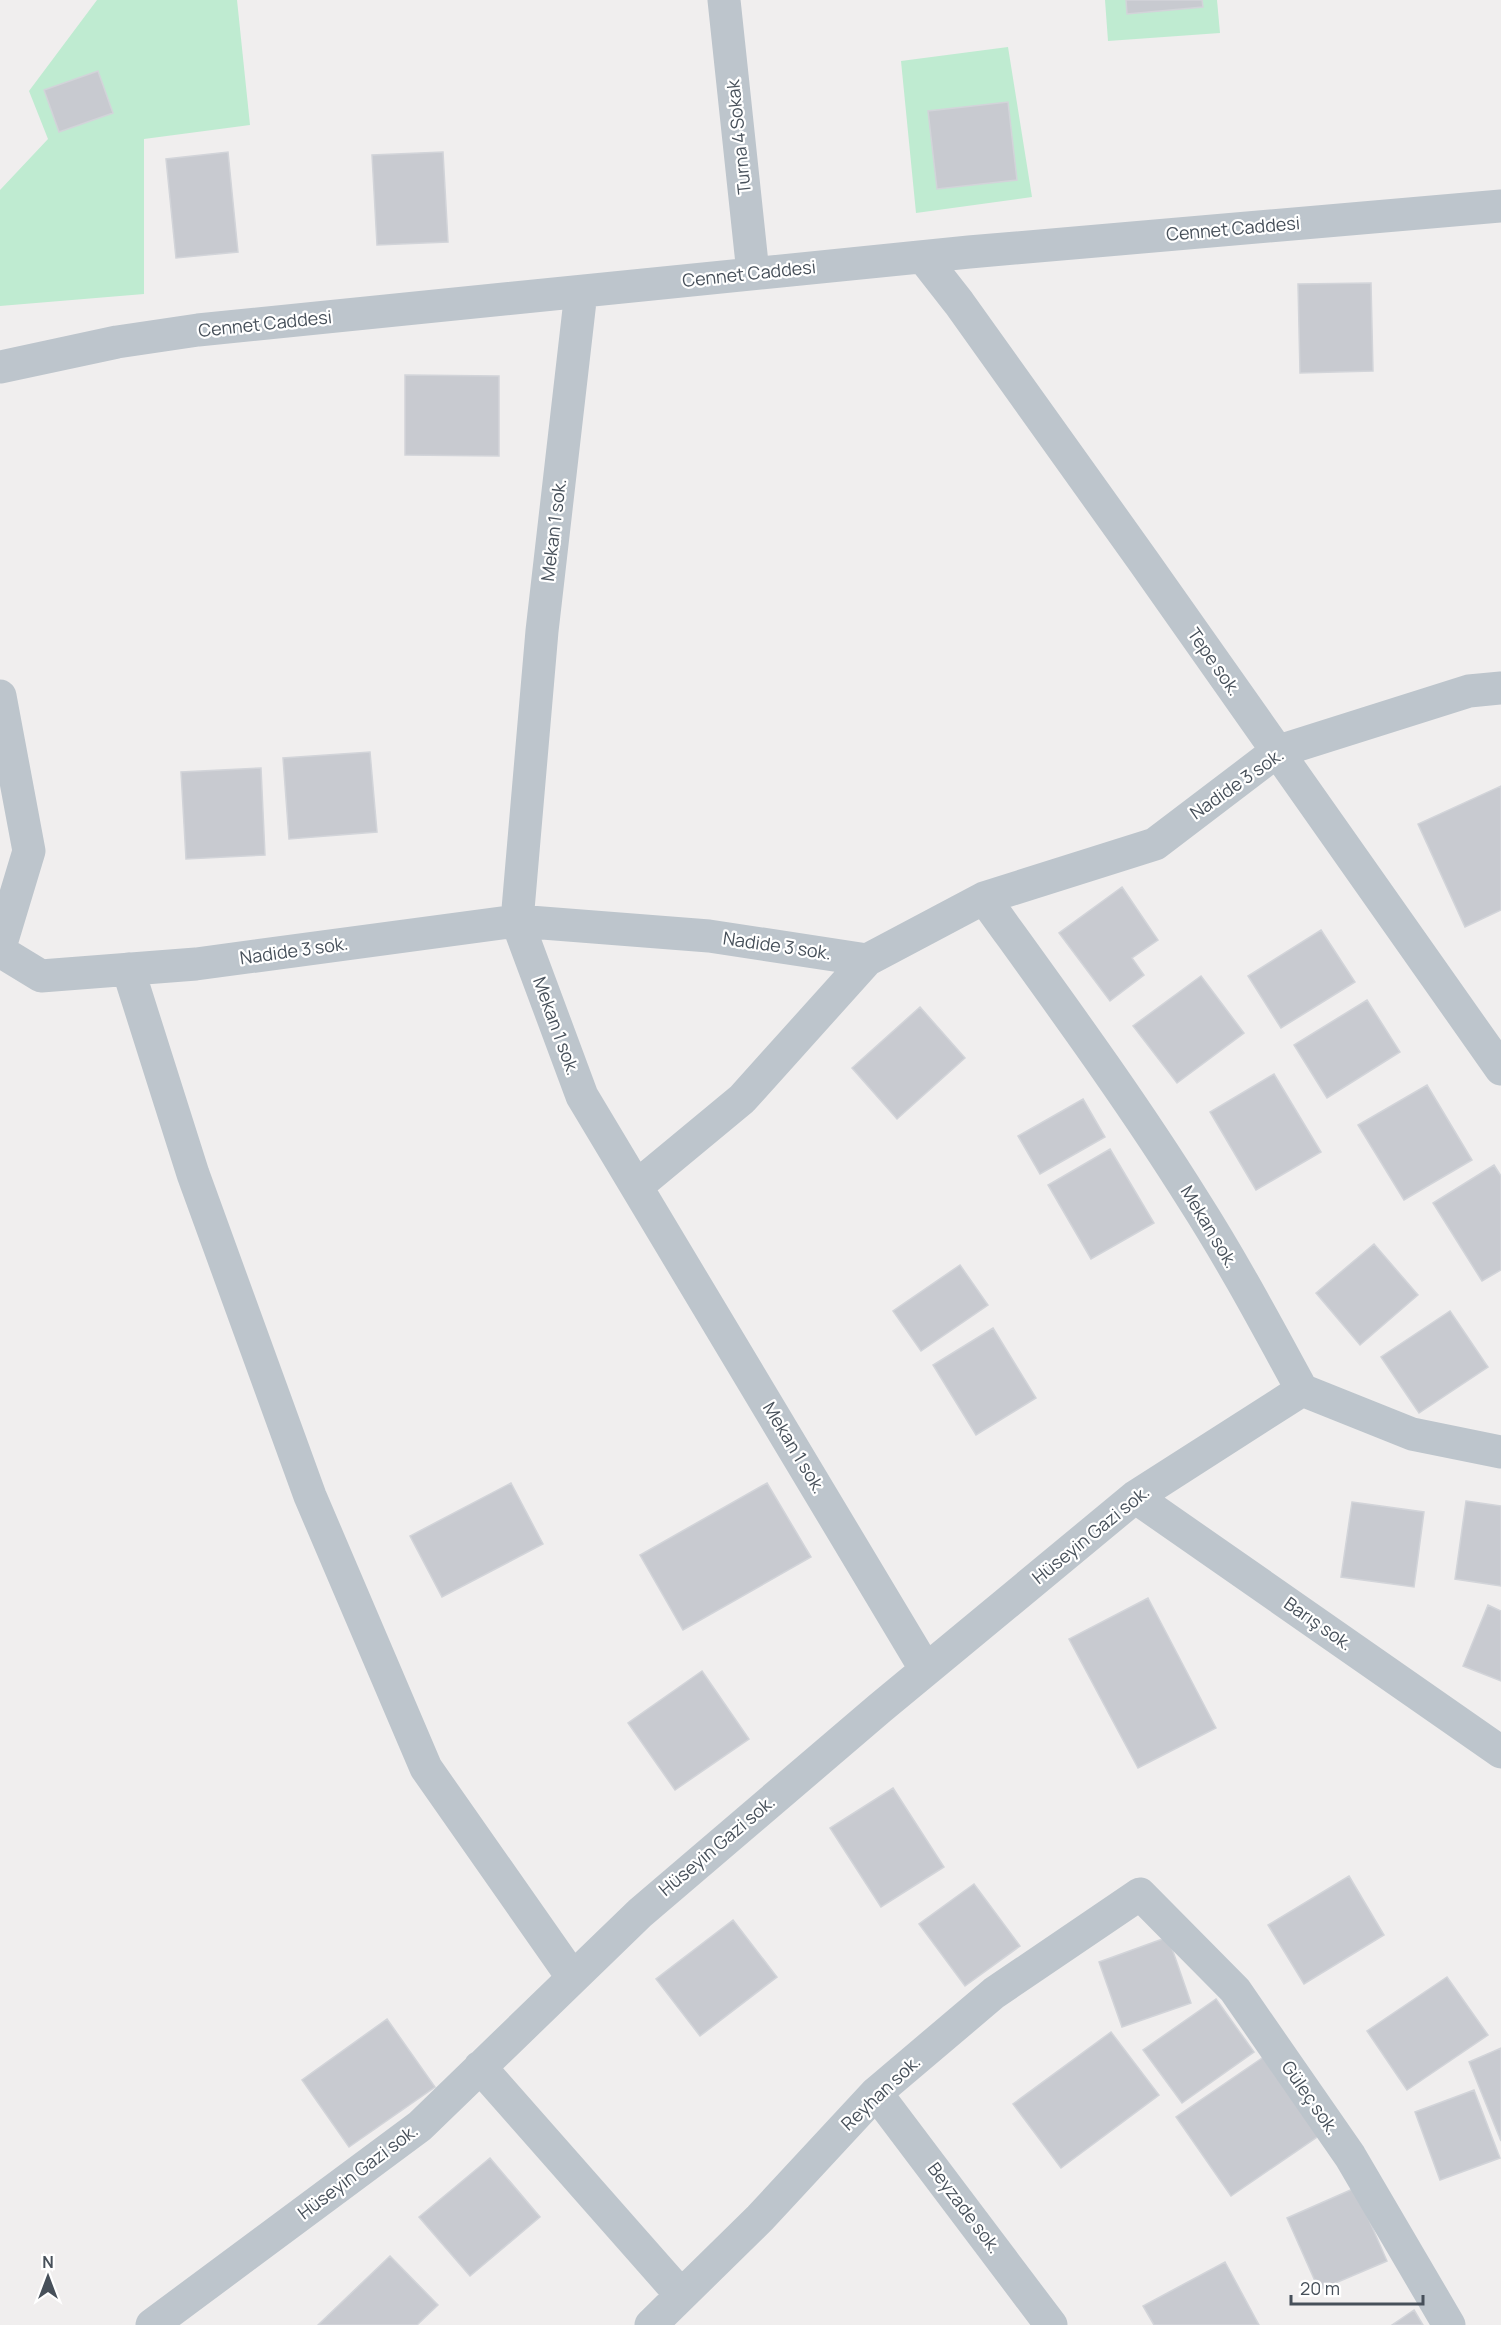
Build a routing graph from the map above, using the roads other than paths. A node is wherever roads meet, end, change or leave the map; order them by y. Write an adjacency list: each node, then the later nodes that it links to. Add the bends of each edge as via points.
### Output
1 (724, 0): 4 (street, Turna 4 Sokak)
2 (1501, 206): 3 (street, Cennet Caddesi)
3 (923, 257): 4 (street, Cennet Caddesi); 9 (street, Tepe sok., via 1110,514)
4 (753, 273): 5 (street, Cennet Caddesi)
5 (581, 292): 6 (street, Cennet Caddesi, via 198,330 117,342); 11 (street, Mekan 1 sok., via 542,631)
6 (0, 367)
7 (1501, 688): 9 (street, Nadide 3 sok., via 1468,691)
8 (0, 696): 12 (street, via 29,850)
9 (1276, 752): 10 (street, Nadide 3 sok., via 1155,844); 15 (street, Tepe sok.)
10 (984, 898): 13 (street, Nadide 3 sok.); 17 (street, Mekan sok., via 1194,1200)
11 (517, 921): 13 (street, Nadide 3 sok., via 709,936); 14 (street, Nadide 3 sok., via 196,964); 16 (street, Mekan 1 sok., via 582,1096)
12 (0, 949): 14 (street, Nadide 3 sok., via 41,976)
13 (867, 960): 16 (street, via 742,1099)
14 (128, 969): 23 (street, via 194,1174 310,1496 426,1768)
15 (1501, 1069)
16 (637, 1186): 20 (street, Mekan 1 sok.)
17 (1302, 1390): 18 (street, via 1412,1434); 19 (street, Hüseyin Gazi sok.)
18 (1501, 1452)
19 (1134, 1497): 20 (street, Hüseyin Gazi sok.); 21 (street, Barış sok.)
20 (926, 1670): 23 (street, Hüseyin Gazi sok., via 640,1913)
21 (1501, 1752)
22 (1140, 1894): 25 (street, Reyhan sok., via 994,1993); 30 (street, Güleç sok., via 1235,1990 1350,2156)
23 (573, 1978): 24 (street, Hüseyin Gazi sok.)
24 (480, 2067): 26 (street); 27 (street, Hüseyin Gazi sok., via 420,2126)
25 (876, 2092): 26 (street, Reyhan sok., via 760,2218); 29 (street, Beyzade sok.)
26 (681, 2295): 28 (street, Reyhan sok.)
27 (152, 2325)
28 (651, 2325)
29 (1051, 2325)
30 (1449, 2325)

